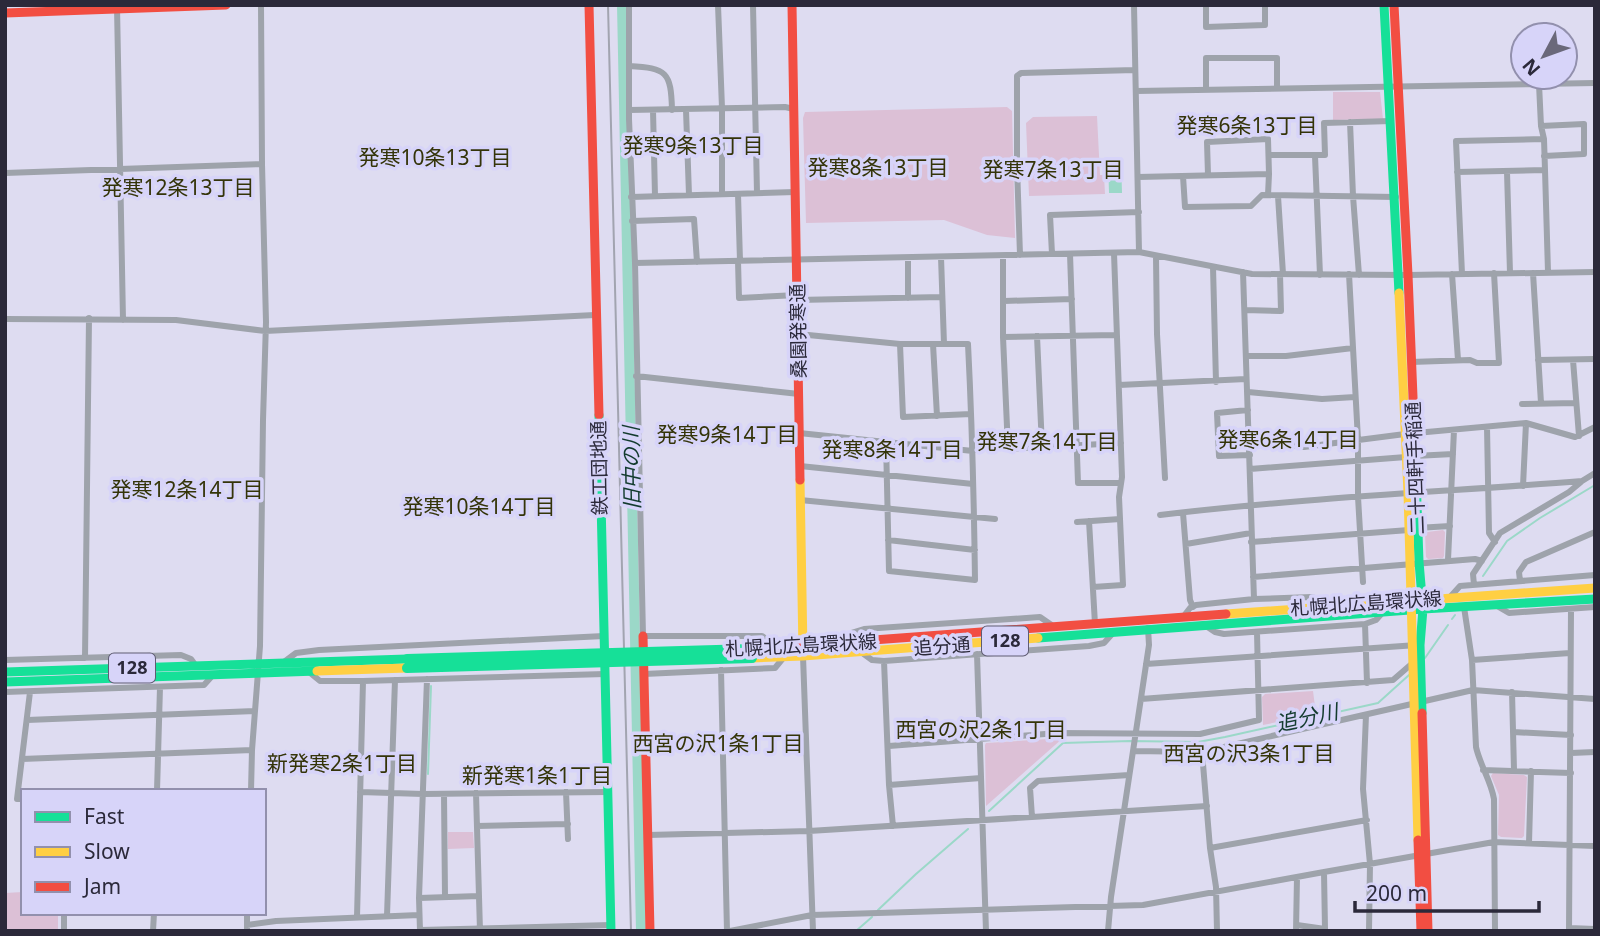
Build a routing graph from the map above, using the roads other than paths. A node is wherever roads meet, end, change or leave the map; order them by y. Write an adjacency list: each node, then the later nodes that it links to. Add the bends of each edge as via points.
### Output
1 (226, 5): 13 (street)
2 (261, 5): 37 (street)
3 (589, 5): 94 (street, 鉄工団地通)
4 (629, 5): 15 (street)
5 (718, 5): 23 (street)
6 (753, 5): 24 (street)
7 (792, 5): 25 (street, 桑園発寒通)
8 (1134, 5): 16 (street)
9 (1206, 5): 10 (street, via 1206,27 1265,25)
10 (1265, 5)
11 (1384, 5): 18 (street, 二十四軒手稲通)
12 (1394, 5): 18 (street, 二十四軒手稲通)
13 (117, 7): 14 (street); 38 (street)
14 (5, 13)
15 (629, 66): 26 (street); 28 (street, via 651,67 666,76)
16 (1135, 71): 21 (street); 66 (street, via 1017,76)
17 (1509, 84): 18 (street)
18 (1393, 86): 19 (street); 30 (street, 二十四軒手稲通); 57 (street, 二十四軒手稲通)
19 (1277, 88): 20 (street); 20 (street, via 1277,58 1206,58)
20 (1206, 90): 21 (street)
21 (1136, 91): 46 (street)
22 (1539, 91): 32 (street)
23 (722, 108): 24 (street); 29 (street); 49 (street)
24 (755, 108): 25 (street); 48 (street)
25 (794, 109): 47 (street, 桑園発寒通)
26 (629, 110): 27 (street); 58 (street)
27 (653, 110): 28 (street); 53 (street)
28 (672, 110): 29 (street)
29 (686, 110): 51 (street)
30 (1391, 121): 31 (street); 57 (street, 二十四軒手稲通)
31 (1350, 122): 35 (street, via 1324,123 1325,155); 56 (street)
32 (1541, 126): 33 (street); 36 (street, via 1584,124 1584,154)
33 (1544, 139): 36 (street); 40 (street, via 1456,141)
34 (1269, 155): 35 (street); 43 (street); 44 (street, via 1268,139 1207,142)
35 (1315, 156): 55 (street)
36 (1544, 156): 39 (street)
37 (262, 164): 38 (street); 98 (street)
38 (120, 169): 42 (street); 97 (street)
39 (1545, 170): 41 (street); 76 (street)
40 (1457, 172): 41 (street); 84 (street)
41 (1507, 172): 79 (street)
42 (5, 173)
43 (1269, 174): 44 (street); 52 (street)
44 (1208, 175): 45 (street)
45 (1183, 176): 46 (street); 52 (street, via 1185,207 1251,206)
46 (1138, 177): 59 (street)
47 (795, 192): 48 (street); 70 (street, 桑園発寒通)
48 (757, 193): 50 (street)
49 (722, 194): 50 (street); 51 (street)
50 (738, 194): 71 (street)
51 (689, 195): 53 (street)
52 (1268, 195): 54 (street)
53 (655, 196): 58 (street)
54 (1278, 196): 55 (street); 81 (street)
55 (1316, 196): 56 (street); 85 (street)
56 (1353, 196): 57 (street); 86 (street)
57 (1400, 196): 87 (street, 二十四軒手稲通)
58 (631, 197): 60 (street)
59 (1139, 212): 61 (street); 63 (street, via 1050,215)
60 (632, 221): 72 (street, via 694,219); 73 (street)
61 (1139, 252): 62 (street); 68 (street)
62 (1114, 253): 64 (street); 101 (street)
63 (1052, 254): 64 (street); 66 (street)
64 (1070, 254): 91 (street)
65 (1003, 256): 66 (street); 67 (street); 92 (street)
66 (1020, 256)
67 (941, 257): 69 (street); 88 (street)
68 (1156, 257): 74 (street); 117 (street)
69 (908, 258): 70 (street); 90 (street)
70 (796, 260): 71 (street); 89 (street, 桑園発寒通)
71 (739, 261): 72 (street); 89 (street, via 739,298)
72 (697, 262): 73 (street)
73 (635, 263): 114 (street)
74 (1213, 267): 75 (street); 116 (street)
75 (1243, 272): 81 (street); 93 (street)
76 (1548, 272): 77 (street); 80 (street)
77 (1595, 272)
78 (1494, 273): 79 (street); 84 (street); 110 (street, via 1499,363)
79 (1510, 273): 80 (street)
80 (1532, 273): 111 (street)
81 (1281, 274): 85 (street); 93 (street, via 1281,311)
82 (1349, 274): 85 (street); 86 (street); 107 (street)
83 (1452, 274): 84 (street); 87 (street); 110 (street)
84 (1462, 274)
85 (1320, 275)
86 (1359, 275): 87 (street)
87 (1403, 275): 113 (street, 二十四軒手稲通)
88 (942, 296): 90 (street); 106 (street)
89 (797, 298): 90 (street); 99 (street, 桑園発寒通)
90 (908, 298)
91 (1072, 299): 92 (street); 100 (street)
92 (1004, 301): 103 (street)
93 (1245, 310): 108 (street)
94 (596, 315): 98 (street); 208 (street, 鉄工団地通)
95 (89, 318): 96 (street); 97 (street); 220 (street)
96 (5, 319)
97 (123, 320): 98 (street, via 176,320)
98 (265, 331): 228 (street)
99 (798, 334): 104 (street); 120 (street, 桑園発寒通)
100 (1073, 335): 101 (street); 102 (street); 139 (street)
101 (1116, 335): 118 (street)
102 (1037, 336): 103 (street); 140 (street)
103 (1003, 337): 140 (street, via 1008,449)
104 (900, 344): 105 (street); 127 (street, via 903,417)
105 (933, 344): 106 (street); 127 (street)
106 (944, 344): 126 (street, via 968,344)
107 (1353, 348): 108 (street); 121 (street)
108 (1246, 356): 115 (street)
109 (1595, 359): 112 (street)
110 (1458, 360): 113 (street)
111 (1538, 360): 112 (street); 122 (street)
112 (1573, 360): 123 (street)
113 (1406, 363): 133 (street, 二十四軒手稲通)
114 (636, 376): 120 (street); 209 (street)
115 (1246, 379): 116 (street); 119 (street)
116 (1216, 382): 117 (street)
117 (1159, 384): 118 (street); 150 (street)
118 (1119, 385): 138 (street)
119 (1248, 393): 121 (street); 125 (street)
120 (799, 394): 132 (street, 桑園発寒通)
121 (1355, 397): 136 (street)
122 (1541, 403): 123 (street); 124 (street)
123 (1576, 403): 134 (street)
124 (1522, 404)
125 (1248, 410): 135 (street); 143 (street, via 1217,413 1219,456)
126 (971, 414): 127 (street); 141 (street)
127 (937, 415)
128 (1526, 423): 129 (street); 134 (street); 154 (street)
129 (1487, 427): 131 (street); 155 (street)
130 (1595, 427): 134 (street)
131 (1454, 430): 133 (street); 142 (street)
132 (799, 433): 137 (street); 146 (street, 桑園発寒通)
133 (1409, 434): 136 (street); 144 (street, 二十四軒手稲通)
134 (1579, 436)
135 (1250, 440): 136 (street, via 1304,447); 143 (street)
136 (1358, 440): 145 (street)
137 (886, 442): 141 (street); 149 (street)
138 (1121, 443): 139 (street); 152 (street)
139 (1076, 445): 140 (street); 152 (street, via 1078,483)
140 (1042, 447)
141 (973, 451): 153 (street)
142 (1453, 454): 144 (street); 156 (street)
143 (1250, 455): 147 (street)
144 (1410, 457): 145 (street); 157 (street, 二十四軒手稲通)
145 (1359, 460): 147 (street); 158 (street)
146 (800, 467): 149 (street); 159 (street, 桑園発寒通)
147 (1250, 469): 160 (street)
148 (1595, 473): 151 (street)
149 (887, 476): 153 (street); 161 (street)
150 (1165, 478)
151 (1582, 481): 154 (street); 176 (street, via 1500,533)
152 (1120, 483): 166 (street)
153 (973, 484): 164 (street)
154 (1523, 486): 155 (street)
155 (1489, 488): 156 (street); 176 (street, via 1489,533)
156 (1451, 492): 157 (street); 169 (street)
157 (1412, 493): 158 (street); 170 (street, 二十四軒手稲通)
158 (1358, 497): 160 (street); 172 (street)
159 (800, 500): 161 (street); 212 (street, 桑園発寒通)
160 (1250, 506): 162 (street); 171 (street)
161 (887, 509): 164 (street); 174 (street)
162 (1184, 513): 163 (street); 177 (street)
163 (1160, 515)
164 (974, 518): 165 (street); 178 (street)
165 (995, 519)
166 (1120, 519): 167 (street); 188 (street, via 1123,585)
167 (1089, 521): 168 (street); 188 (street)
168 (1077, 522)
169 (1450, 526): 170 (street); 179 (street)
170 (1413, 529): 172 (street); 181 (street, 二十四軒手稲通)
171 (1251, 533): 175 (street); 177 (street)
172 (1360, 533): 175 (street); 182 (street)
173 (1595, 533): 185 (street, via 1526,562 1519,572)
174 (888, 540): 178 (street); 178 (street, via 889,571 975,580)
175 (1251, 542): 184 (street)
176 (1495, 542): 180 (street)
177 (1186, 544): 196 (street)
178 (975, 550)
179 (1448, 560): 180 (street); 181 (street)
180 (1482, 561): 187 (street, via 1473,575)
181 (1414, 563): 182 (street); 193 (street, 二十四軒手稲通)
182 (1362, 568): 184 (street); 186 (street)
183 (1595, 575): 185 (street)
184 (1253, 577): 191 (street)
185 (1520, 581): 187 (street)
186 (1363, 582)
187 (1474, 585): 190 (street, via 1460,586)
188 (1093, 587): 202 (street)
189 (1595, 588): 190 (street, 札幌北広島環状線 / 128)
190 (1450, 597): 193 (street, 札幌北広島環状線 / 128)
191 (1254, 599): 195 (street, via 1312,597); 196 (street)
192 (1595, 599): 194 (street, 札幌北広島環状線 / 128)
193 (1417, 605): 195 (street, 札幌北広島環状線 / 128); 197 (street, 札幌北広島環状線 / 128); 200 (street, 札幌北広島環状線 / 128); 219 (street, 二十四軒手稲通)
194 (1495, 605): 197 (street, 札幌北広島環状線 / 128); 199 (street, via 1509,613)
195 (1327, 606): 201 (street, 札幌北広島環状線 / 128)
196 (1193, 607): 201 (street)
197 (1464, 607): 222 (street)
198 (1595, 607): 199 (street)
199 (1571, 609): 215 (street)
200 (1383, 612): 203 (street); 205 (street, 札幌北広島環状線 / 128)
201 (1183, 617): 204 (street, 札幌北広島環状線 / 128)
202 (1095, 624): 204 (street, 札幌北広島環状線 / 128); 212 (street, 札幌北広島環状線 / 128, via 838,643)
203 (1364, 624): 206 (street); 211 (street)
204 (1148, 625): 205 (street, 追分通 / 128); 207 (street, 追分通 / 128); 226 (street)
205 (1206, 626): 206 (street, via 1215,632)
206 (1256, 632): 217 (street)
207 (1113, 633): 213 (street, 追分通 / 128); 216 (street, via 1104,643 1089,646)
208 (604, 636): 224 (street, via 319,650 296,653); 232 (street, 鉄工団地通)
209 (643, 636): 210 (street, via 762,636); 233 (street)
210 (777, 647): 212 (street, 札幌北広島環状線 / 128); 214 (street, 札幌北広島環状線 / 128)
211 (1365, 648): 217 (street); 219 (street); 239 (street)
212 (803, 651): 213 (street, 追分通 / 128); 218 (street, 札幌北広島環状線 / 128); 291 (street)
213 (860, 652): 223 (street)
214 (751, 653): 218 (street, 札幌北広島環状線 / 128); 225 (street, 札幌北広島環状線 / 128, bridge)
215 (1570, 653): 222 (street); 246 (street)
216 (977, 654): 223 (street); 257 (street)
217 (1257, 656): 226 (street); 242 (street)
218 (784, 657): 229 (street, via 775,668)
219 (1417, 657): 239 (street, via 1393,681); 249 (street, 二十四軒手稲通)
220 (85, 658): 221 (street); 227 (street, via 181,655)
221 (5, 660)
222 (1472, 660): 241 (street)
223 (884, 661): 258 (street)
224 (282, 663): 225 (street, 札幌北広島環状線 / 128); 228 (street, 札幌北広島環状線 / 128)
225 (407, 663): 230 (street, 札幌北広島環状線 / 128)
226 (1146, 664): 247 (street)
227 (196, 666): 228 (street, 札幌北広島環状線 / 128); 231 (street, 札幌北広島環状線 / 128)
228 (259, 668): 230 (street, 札幌北広島環状線 / 128); 234 (street, 札幌北広島環状線 / 128); 250 (street)
229 (721, 670): 233 (street); 292 (street)
230 (309, 671): 237 (street, via 320,681)
231 (5, 672)
232 (604, 674): 236 (street); 277 (street, 鉄工団地通)
233 (644, 674): 293 (street)
234 (214, 675): 238 (street, 札幌北広島環状線 / 128); 240 (street, via 204,685)
235 (395, 680): 236 (street); 237 (street); 278 (street)
236 (427, 680): 280 (street)
237 (363, 681): 275 (street)
238 (5, 682)
239 (1367, 683): 242 (street)
240 (160, 687): 244 (street); 251 (street)
241 (1473, 690): 245 (street); 249 (street); 266 (street, via 1475,738)
242 (1259, 691): 247 (street); 255 (street, via 1259,720 1200,734)
243 (5, 692): 244 (street)
244 (30, 692): 253 (street)
245 (1511, 692): 246 (street); 254 (street)
246 (1570, 697): 248 (street); 256 (street)
247 (1141, 699): 255 (street)
248 (1595, 699)
249 (1417, 701): 252 (street); 300 (street, 二十四軒手稲通)
250 (255, 711): 251 (street); 260 (street)
251 (159, 715): 253 (street); 264 (street)
252 (1366, 715): 261 (street); 287 (street, via 1363,789)
253 (27, 720): 265 (street)
254 (1513, 732): 256 (street); 267 (street)
255 (1136, 735): 257 (street, via 1058,733); 259 (street)
256 (1571, 735): 263 (street)
257 (980, 739): 258 (street); 271 (street)
258 (889, 746): 272 (street)
259 (1134, 749): 261 (street); 270 (street)
260 (252, 750): 264 (street); 274 (street)
261 (1202, 752): 283 (street)
262 (1595, 752): 263 (street)
263 (1570, 753): 269 (street)
264 (158, 754): 265 (street); 273 (street)
265 (22, 759): 282 (street, via 17,799)
266 (1483, 770): 267 (street); 295 (street, via 1494,794)
267 (1514, 770): 268 (street)
268 (1531, 771): 269 (street); 296 (street)
269 (1571, 773): 297 (street)
270 (1129, 775): 284 (street); 285 (street, via 1038,781 1030,788)
271 (981, 778): 272 (street); 286 (street)
272 (889, 785): 290 (street)
273 (158, 789)
274 (250, 789)
275 (359, 792): 278 (street); 313 (street)
276 (566, 792): 277 (street); 279 (street); 288 (street)
277 (608, 792): 315 (street, 鉄工団地通)
278 (392, 793): 280 (street); 312 (street)
279 (476, 793): 281 (street); 289 (street)
280 (424, 794): 281 (street); 307 (street)
281 (444, 794): 306 (street)
282 (21, 799)
283 (1208, 806): 284 (street); 299 (street)
284 (1124, 812): 285 (street); 308 (street)
285 (1032, 817): 286 (street)
286 (982, 820): 290 (street); 309 (street)
287 (1367, 820): 299 (street); 301 (street)
288 (568, 824): 289 (street); 294 (street)
289 (477, 826): 305 (street)
290 (893, 826): 291 (street)
291 (809, 831): 292 (street); 311 (street)
292 (725, 833): 293 (street); 322 (street)
293 (648, 835): 321 (street)
294 (568, 839)
295 (1494, 842): 296 (street); 300 (street); 330 (street)
296 (1529, 844): 297 (street)
297 (1571, 846): 298 (street); 317 (street)
298 (1595, 846)
299 (1210, 848): 304 (street)
300 (1423, 855): 301 (street); 328 (street, 二十四軒手稲通); 329 (street, 二十四軒手稲通)
301 (1370, 864): 302 (street); 327 (street)
302 (1324, 872): 303 (street); 316 (street, via 1325,929)
303 (1297, 877): 304 (street); 316 (street)
304 (1216, 891): 308 (street, via 1143,905); 326 (street)
305 (479, 896): 306 (street); 320 (street)
306 (445, 897): 307 (street)
307 (419, 898): 310 (street)
308 (1110, 905): 309 (street); 325 (street)
309 (985, 909): 311 (street); 324 (street)
310 (419, 915): 312 (street); 319 (street)
311 (812, 915): 322 (street); 323 (street)
312 (387, 916): 313 (street)
313 (357, 917): 314 (street, via 276,921)
314 (247, 928)
315 (611, 928): 320 (street)
316 (1296, 928)
317 (1569, 929): 318 (street)
318 (1595, 929)
319 (420, 930): 320 (street)
320 (480, 930)
321 (650, 931)
322 (729, 931)
323 (813, 931)
324 (986, 931)
325 (1108, 931)
326 (1217, 931)
327 (1369, 931)
328 (1421, 931)
329 (1429, 931)
330 (1495, 931)

